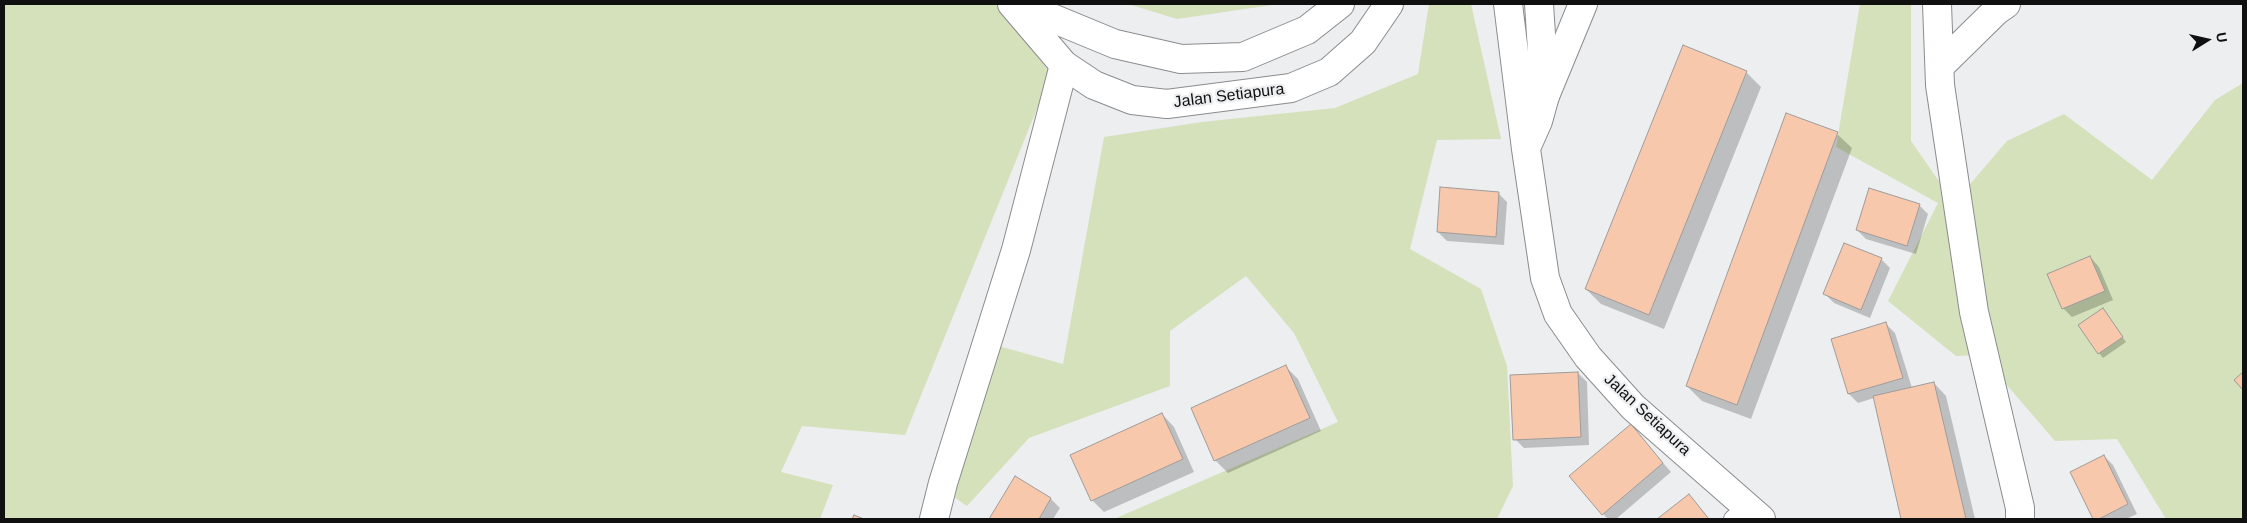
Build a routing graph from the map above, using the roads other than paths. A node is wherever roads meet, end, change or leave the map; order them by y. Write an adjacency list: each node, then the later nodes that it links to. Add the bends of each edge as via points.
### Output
1 (1012, 4): 10 (street, Jalan Setiapura)
2 (1018, 4): 3 (street, via 1115,44 1181,60 1243,56 1307,30)
3 (1340, 4)
4 (1389, 4): 10 (street, Jalan Setiapura, via 1363,42 1329,72 1291,88 1167,104 1132,100 1094,85)
5 (1508, 4): 13 (street, Jalan Setiapura)
6 (1539, 4): 12 (street)
7 (1583, 4): 12 (street)
8 (1938, 4): 11 (street)
9 (2006, 4): 11 (street)
10 (1064, 65): 15 (street, via 1016,250)
11 (1940, 66): 16 (street, via 1940,85 1974,312)
12 (1545, 96): 13 (street)
13 (1526, 149): 14 (street, Jalan Setiapura, via 1545,278 1558,314 1588,357 1633,407)
14 (1747, 515)
15 (934, 519)
16 (2020, 519)

